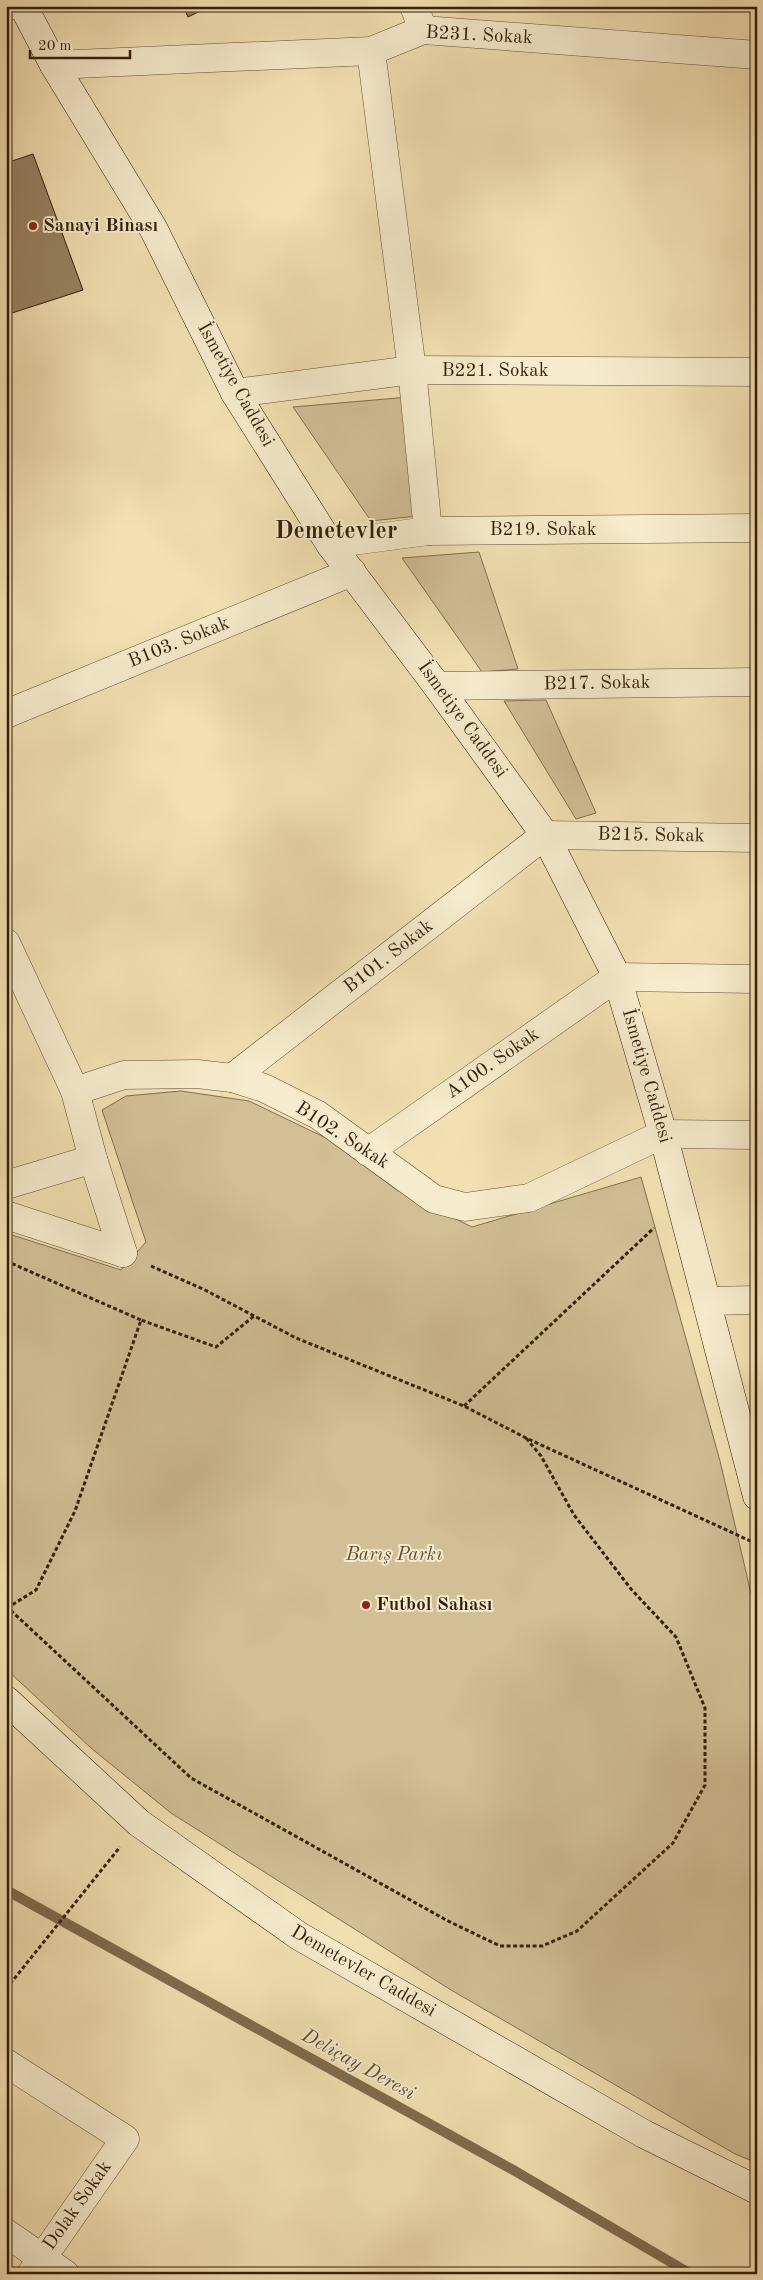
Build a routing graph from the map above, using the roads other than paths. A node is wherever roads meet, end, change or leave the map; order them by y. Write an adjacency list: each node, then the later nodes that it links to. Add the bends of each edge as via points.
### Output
1 (22, 6): 5 (street, İsmetiye Caddesi)
2 (418, 18): 3 (street, B231. Sokak); 4 (street, B231. Sokak)
3 (372, 51): 5 (street, B231. Sokak); 6 (street)
4 (757, 56)
5 (54, 65): 8 (street, İsmetiye Caddesi, via 153,228)
6 (412, 370): 7 (street, B221. Sokak); 8 (street, B221. Sokak); 10 (street)
7 (757, 372)
8 (235, 393): 11 (street, İsmetiye Caddesi)
9 (757, 528): 10 (street, B219. Sokak)
10 (428, 531): 11 (street, B219. Sokak)
11 (330, 544): 12 (street, İsmetiye Caddesi)
12 (352, 572): 14 (street, İsmetiye Caddesi); 15 (street, B103. Sokak)
13 (757, 682): 14 (street, B217. Sokak)
14 (437, 686): 16 (street, İsmetiye Caddesi)
15 (6, 714)
16 (545, 835): 17 (street, B215. Sokak); 19 (street, İsmetiye Caddesi); 21 (street, B101. Sokak)
17 (757, 838)
18 (6, 943): 22 (street)
19 (618, 977): 20 (street); 23 (street, İsmetiye Caddesi); 25 (street, A100. Sokak)
20 (757, 979)
21 (232, 1078): 22 (street, B102. Sokak, via 197,1074 124,1075); 25 (street, B102. Sokak, via 264,1088 318,1115)
22 (75, 1092): 26 (street)
23 (664, 1134): 24 (street); 25 (street, B102. Sokak, via 528,1198 465,1207 434,1199); 30 (street, İsmetiye Caddesi)
24 (757, 1135)
25 (368, 1152)
26 (93, 1159): 27 (street); 28 (street, via 123,1253)
27 (6, 1185)
28 (6, 1215)
29 (757, 1300): 30 (street)
30 (707, 1301): 31 (street, İsmetiye Caddesi)
31 (750, 1442): 32 (street, İsmetiye Caddesi)
32 (757, 1496)
33 (6, 1700): 35 (street, Demetevler Caddesi, via 139,1823 299,1936 644,2134)
34 (6, 2063): 37 (street, Dolak Sokak, via 124,2139)
35 (757, 2190)
36 (6, 2233): 37 (street)
37 (37, 2266): 38 (street)
38 (66, 2274)

